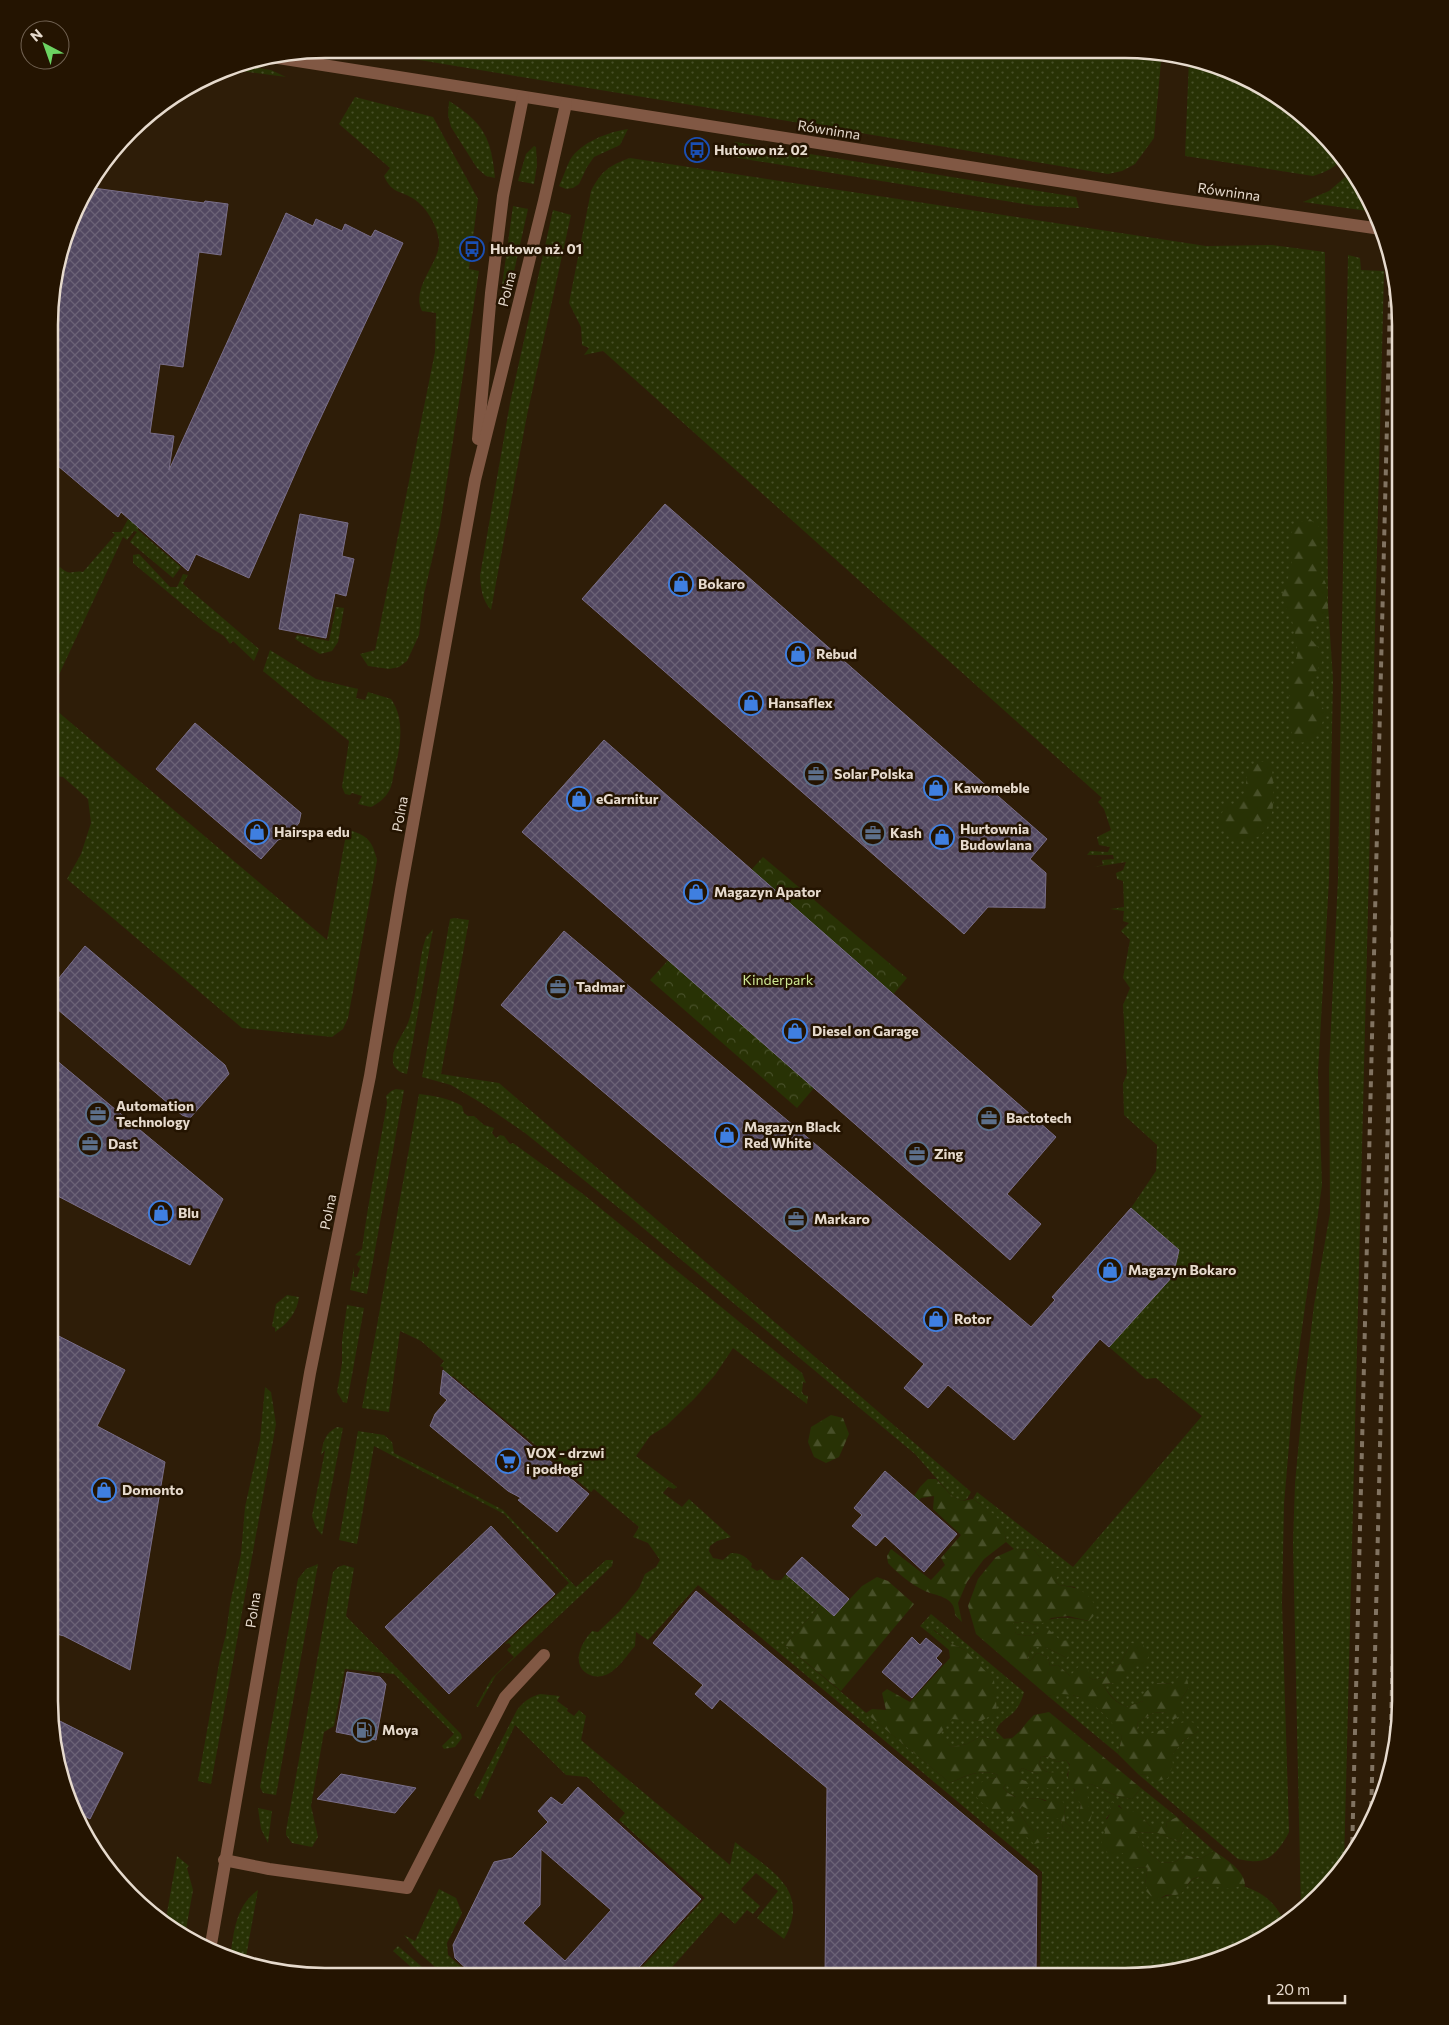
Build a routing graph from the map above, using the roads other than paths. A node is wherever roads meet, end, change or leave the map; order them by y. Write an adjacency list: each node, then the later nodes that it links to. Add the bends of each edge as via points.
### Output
1 (291, 60): 2 (street, Równinna)
2 (523, 97): 3 (street, Równinna); 5 (street, Polna, via 503,196)
3 (566, 104): 4 (street, Równinna); 5 (street, Polna)
4 (1373, 228)
5 (475, 480): 7 (street, Polna, via 370,1076 310,1373)
6 (544, 1655): 7 (street, via 505,1697 407,1888 279,1871)
7 (224, 1860): 8 (street, Polna)
8 (211, 1942)

